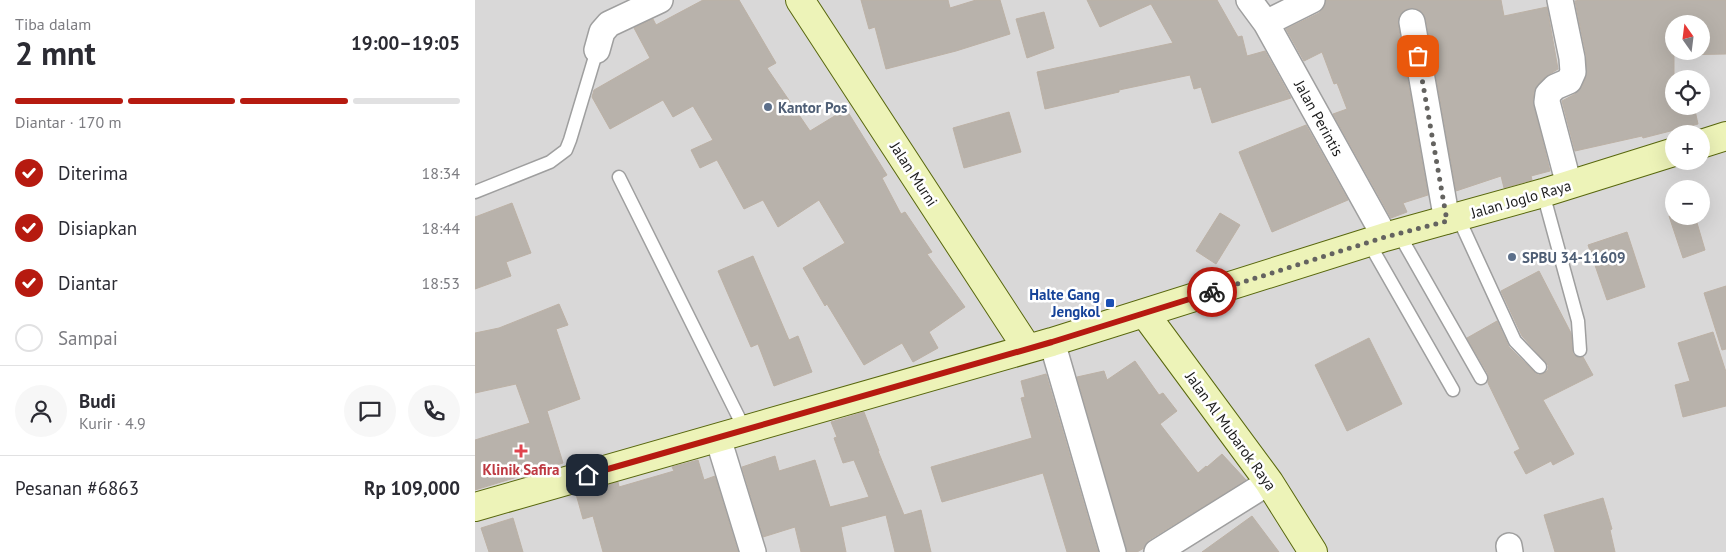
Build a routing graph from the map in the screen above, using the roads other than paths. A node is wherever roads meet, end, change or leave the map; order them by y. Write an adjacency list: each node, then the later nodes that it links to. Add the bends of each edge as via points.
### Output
1 (660, 0): 8 (street, via 609,24 602,32)
2 (800, 0): 19 (main road, Jalan Murni)
3 (1249, 0): 6 (street, Jalan Perintis)
4 (1312, 0): 6 (street)
5 (1560, 0): 13 (street, via 1573,72 1569,81 1548,94 1547,102)
6 (1267, 22): 17 (street, Jalan Perintis)
7 (1412, 22): 16 (street, via 1429,126)
8 (597, 50): 14 (lane, via 566,150 550,162)
9 (1726, 136): 10 (main road)
10 (1710, 141)
11 (1665, 155): 13 (main road, Jalan Joglo Raya)
12 (619, 177): 24 (lane)
13 (1569, 185): 15 (main road, Jalan Joglo Raya)
14 (475, 192)
15 (1543, 193): 16 (main road, Jalan Joglo Raya); 20 (lane, via 1578,320)
16 (1452, 219): 17 (main road, Jalan Joglo Raya); 21 (lane, via 1515,341)
17 (1385, 238): 18 (main road, Jalan Joglo Raya); 22 (lane); 23 (lane)
18 (1145, 314): 19 (main road, Jalan Joglo Raya); 26 (main road, Jalan Al Mubarok Raya)
19 (1040, 345): 24 (main road, Jalan Joglo Raya); 29 (street)
20 (1580, 350)
21 (1540, 367)
22 (1481, 378)
23 (1453, 390)
24 (745, 430): 25 (main road, Jalan Joglo Raya)
25 (718, 438): 27 (main road, Jalan Joglo Raya); 28 (street)
26 (1269, 482): 30 (street); 31 (main road, Jalan Al Mubarok Raya)
27 (475, 507)
28 (753, 552)
29 (1113, 552)
30 (1157, 552)
31 (1313, 552)

